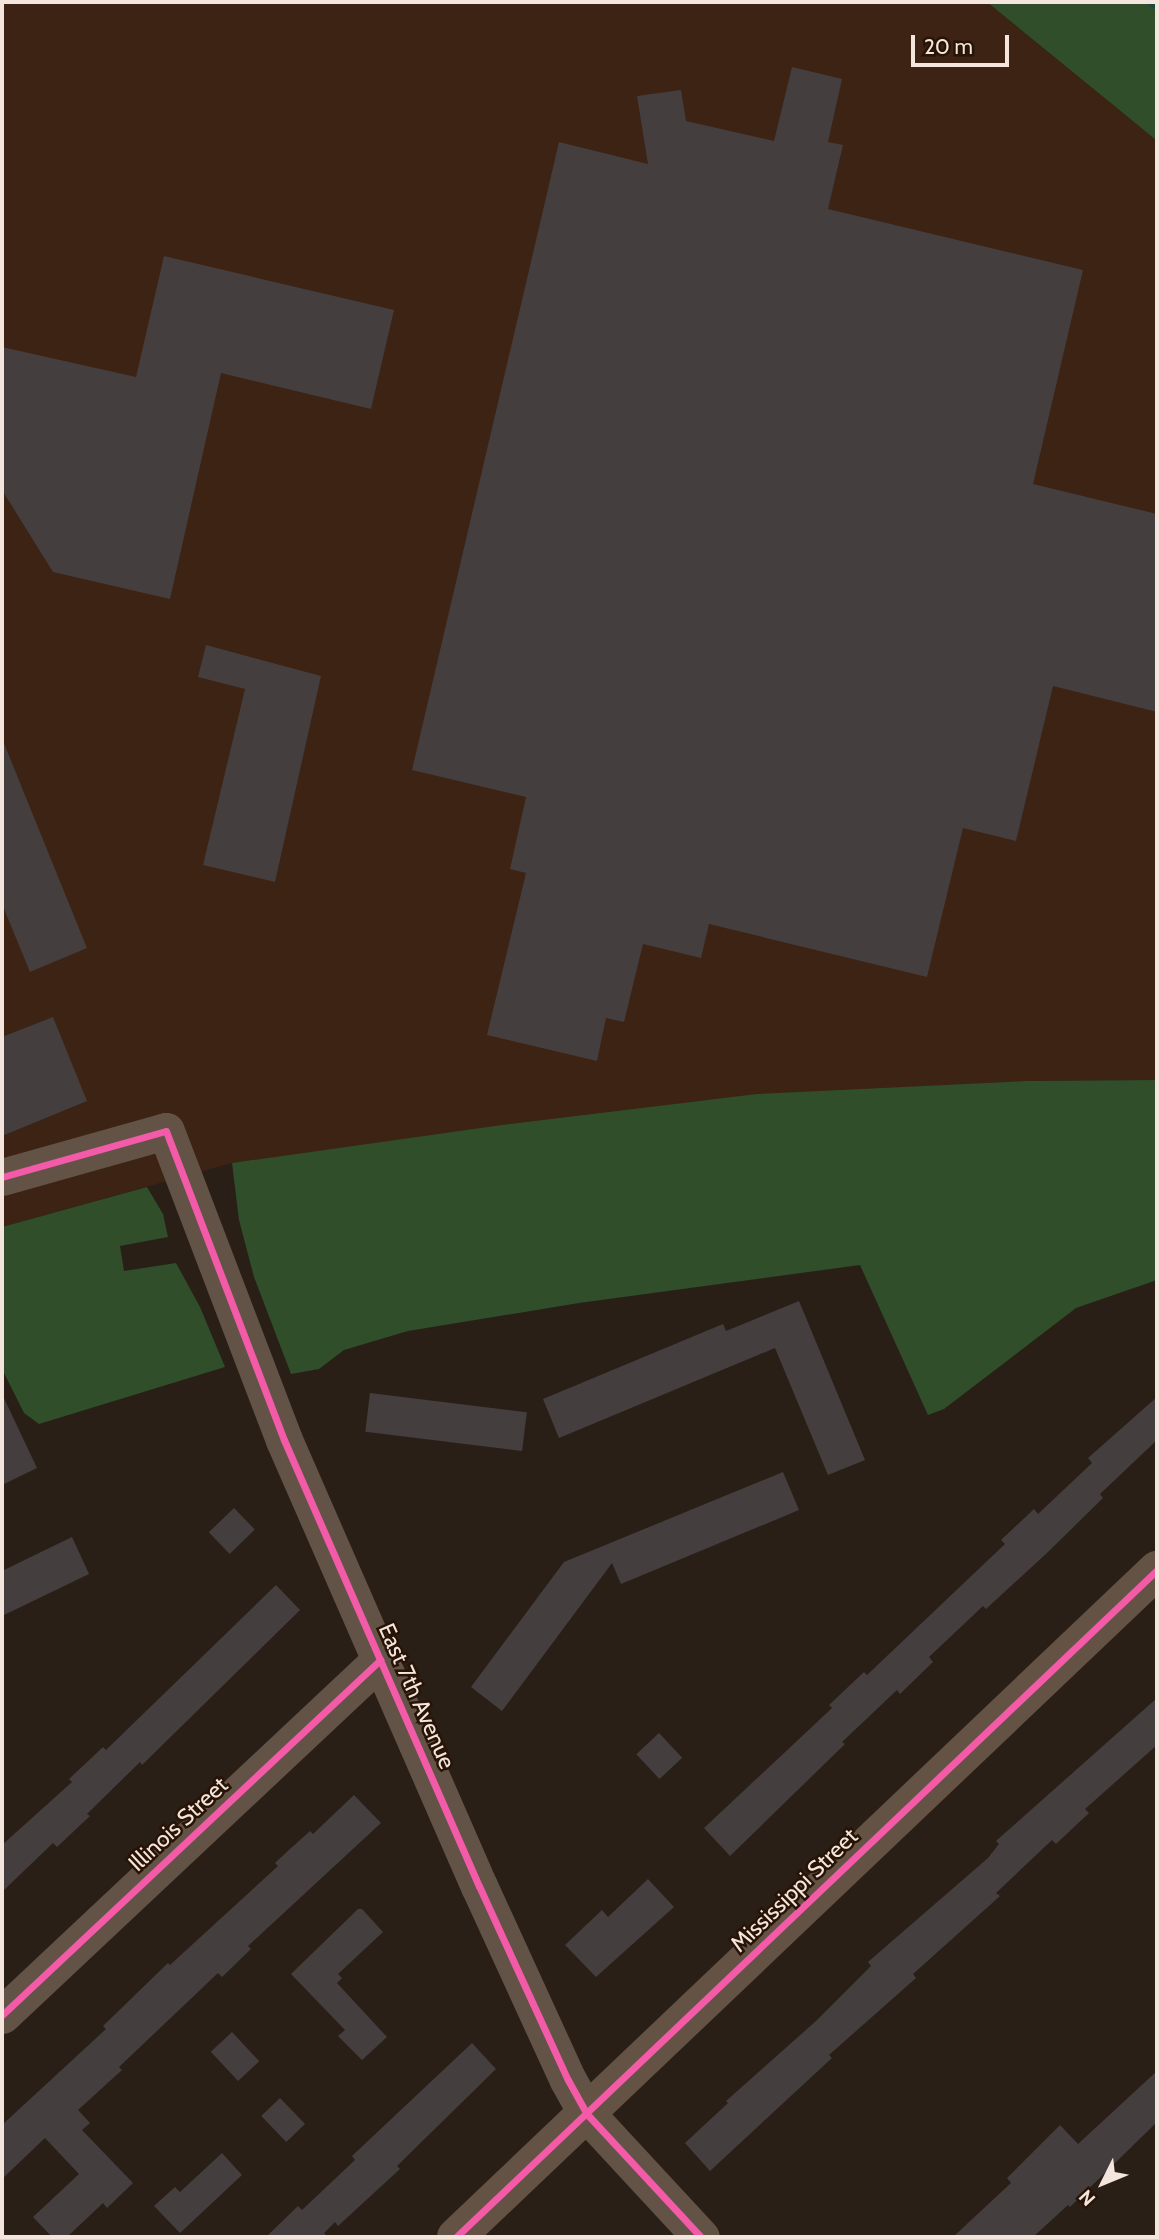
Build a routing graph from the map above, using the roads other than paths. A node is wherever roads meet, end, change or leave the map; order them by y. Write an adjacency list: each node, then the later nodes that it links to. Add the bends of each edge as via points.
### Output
1 (2, 1177): 3 (street, East 7th Avenue, via 166,1131 284,1440)
2 (1157, 1570): 5 (street, Mississippi Street)
3 (380, 1660): 4 (street, Illinois Street); 5 (street, East 7th Avenue)
4 (2, 2015)
5 (586, 2113): 6 (street, Mississippi Street); 7 (street, East 7th Avenue)
6 (456, 2237)
7 (701, 2237)

